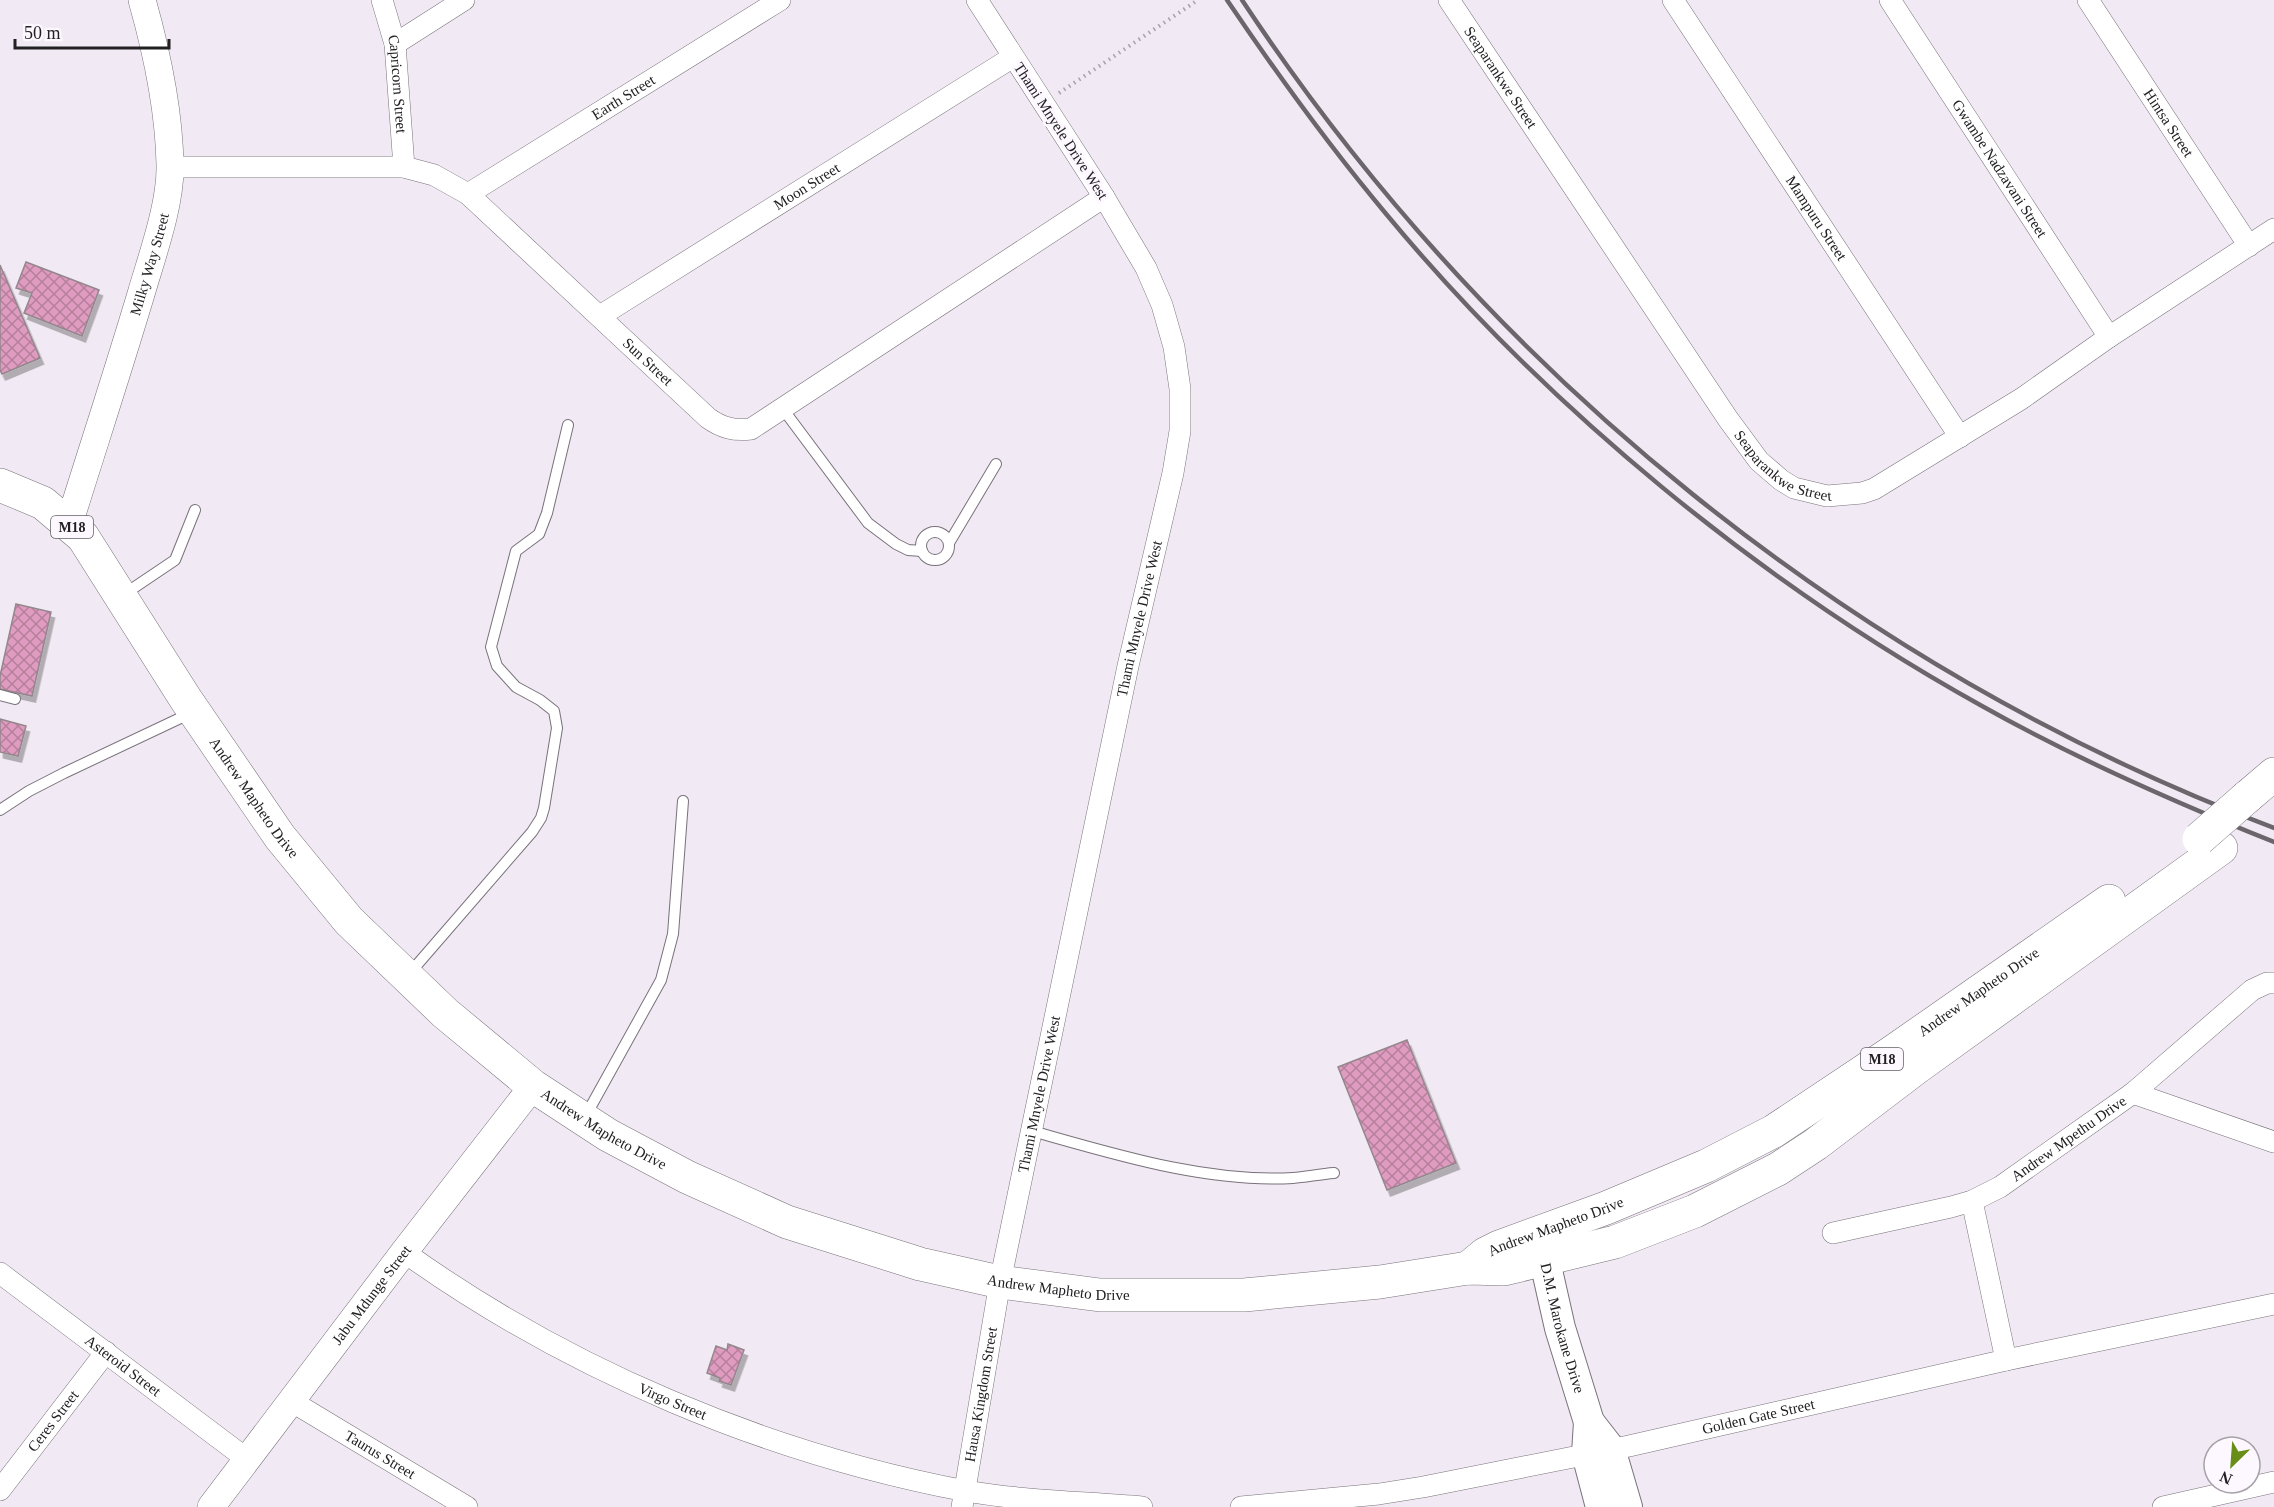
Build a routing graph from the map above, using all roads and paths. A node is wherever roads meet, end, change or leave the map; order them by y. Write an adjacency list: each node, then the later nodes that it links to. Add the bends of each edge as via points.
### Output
1 (142, 0): 14 (street, Milky Way Street, via 162,84)
2 (382, 0): 11 (street, Capricorn Street)
3 (464, 0): 11 (street)
4 (780, 0): 16 (street, Earth Street)
5 (977, 0): 12 (street, Thami Mnyele Drive West)
6 (1198, 0): 13 (path)
7 (1449, 0): 24 (street, Seaparankwe Street, via 1759,462 1794,488 1827,496 1862,493 1890,481)
8 (1673, 0): 24 (street, Mampuru Street)
9 (1890, 0): 21 (street, Gwambe Nadzavani Street)
10 (2088, 0): 19 (street, Hintsa Street)
11 (394, 44): 15 (street, Capricorn Street)
12 (1013, 57): 13 (street, Thami Mnyele Drive West); 20 (street, Moon Street)
13 (1043, 104): 17 (street, Thami Mnyele Drive West)
14 (170, 167): 15 (street, Sun Street); 28 (street, Milky Way Street, via 155,247)
15 (404, 167): 16 (street, Sun Street, via 434,175)
16 (468, 194): 20 (street, Sun Street)
17 (1104, 197): 22 (street, Sun Street); 44 (street, Thami Mnyele Drive West, via 1146,268 1162,305 1174,347 1180,430)
18 (2274, 229): 19 (street, Seaparankwe Street)
19 (2248, 246): 21 (street, Seaparankwe Street)
20 (600, 316): 22 (street, Sun Street, via 718,425 751,429)
21 (2109, 337): 24 (street, Seaparankwe Street)
22 (783, 409): 30 (lane, via 868,523 896,544)
23 (568, 425): 39 (lane, via 547,513 539,534 516,551 491,647 497,666 516,687 554,711 557,728 541,818)
24 (1960, 437)
25 (996, 464): 29 (lane)
26 (0, 485): 28 (main road, Andrew Mapheto Drive / M18, via 43,503)
27 (195, 510): 31 (lane, via 175,560)
28 (69, 524): 31 (main road, Andrew Mapheto Drive / M18, via 83,537)
29 (949, 543): 30 (lane, via 945,556 939,560 926,557); 30 (lane, via 941,533 928,533 921,544)
30 (922, 551)
31 (121, 596): 34 (main road, Andrew Mapheto Drive)
32 (0, 695): 33 (lane)
33 (15, 699)
34 (194, 712): 38 (lane, via 64,773); 39 (main road, Andrew Mapheto Drive, via 280,837 349,921)
35 (2274, 774): 37 (main road, Andrew Mapheto Drive)
36 (683, 801): 43 (lane, via 673,934 661,980)
37 (2261, 804): 49 (main road, Andrew Mapheto Drive / M18, bridge, via 2210,843 1774,1131 1706,1166 1606,1208)
38 (0, 810)
39 (406, 976): 41 (main road, Andrew Mapheto Drive)
40 (2274, 983): 42 (street, Andrew Mpethu Drive, via 2252,990)
41 (533, 1086): 43 (main road, Andrew Mapheto Drive); 50 (street, Jabu Mdunge Street)
42 (2133, 1093): 45 (street); 47 (street, Andrew Mpethu Drive, via 2017,1177)
43 (584, 1120): 52 (main road, Andrew Mapheto Drive, via 687,1177 787,1222 920,1263)
44 (1032, 1131): 46 (lane, via 1199,1172 1292,1178); 52 (street, Thami Mnyele Drive West)
45 (2274, 1142)
46 (1334, 1173)
47 (1972, 1201): 48 (street, Andrew Mpethu Drive); 55 (street)
48 (1833, 1233)
49 (1542, 1247): 52 (main road, Andrew Mapheto Drive, via 1492,1250 1468,1268 1380,1282 1245,1295 1100,1295); 57 (main road, D.M. Marokane Drive, via 1560,1328)
50 (404, 1252): 56 (street, Jabu Mdunge Street); 61 (street, Virgo Street, via 566,1351 680,1405 800,1449)
51 (0, 1274): 54 (street, Asteroid Street)
52 (1000, 1282): 61 (street, Hausa Kingdom Street)
53 (2274, 1304): 55 (street, Golden Gate Street)
54 (106, 1352): 58 (street, Asteroid Street); 60 (street, Ceres Street)
55 (2006, 1360): 57 (street, Golden Gate Street)
56 (291, 1401): 58 (street, Jabu Mdunge Street); 63 (street, Taurus Street)
57 (1598, 1451): 65 (street, Golden Gate Street, via 1412,1489); 66 (main road, D.M. Marokane Drive); 67 (main road, D.M. Marokane Drive)
58 (248, 1460): 62 (street, Jabu Mdunge Street)
59 (2274, 1482): 68 (street)
60 (0, 1490)
61 (964, 1499): 64 (street)
62 (211, 1507)
63 (467, 1507)
64 (1142, 1507)
65 (1241, 1507)
66 (1601, 1507)
67 (1627, 1507)
68 (2163, 1507)

